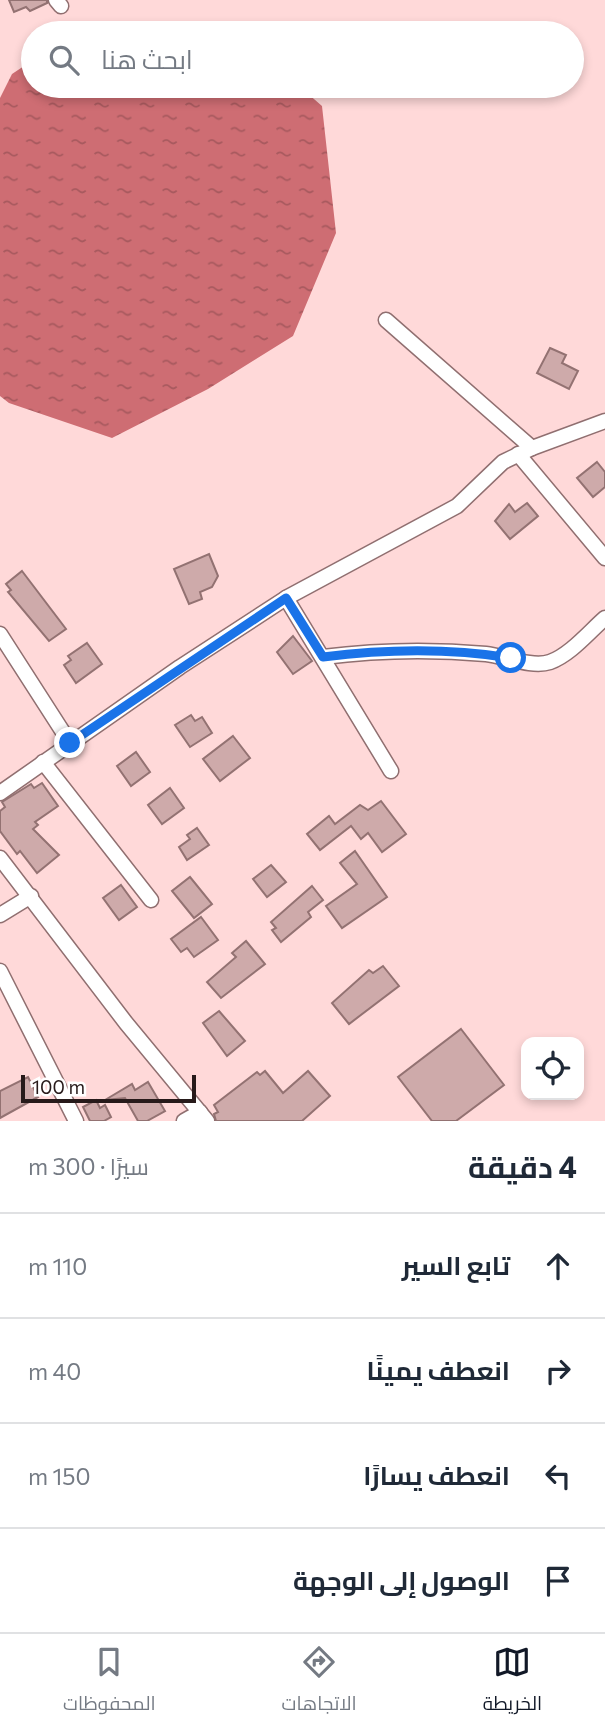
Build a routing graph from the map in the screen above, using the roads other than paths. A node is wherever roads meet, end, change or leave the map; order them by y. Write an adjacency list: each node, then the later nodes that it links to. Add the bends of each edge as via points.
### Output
1 (386, 320): 3 (street)
2 (605, 421): 3 (street)
3 (533, 447): 4 (street)
4 (517, 454): 5 (street); 6 (street, via 457,506)
5 (605, 558)
6 (286, 598): 9 (street); 10 (street)
7 (605, 618): 9 (street, via 563,654 544,663 427,650)
8 (0, 634): 10 (street)
9 (323, 657): 12 (street)
10 (70, 743): 11 (street)
11 (43, 762): 13 (street); 16 (street)
12 (391, 771)
13 (0, 793)
14 (0, 859): 15 (street)
15 (31, 896): 17 (street); 19 (street)
16 (151, 900)
17 (0, 915)
18 (0, 971): 20 (street)
19 (203, 1116): 21 (street)
20 (76, 1121)
21 (184, 1121)

